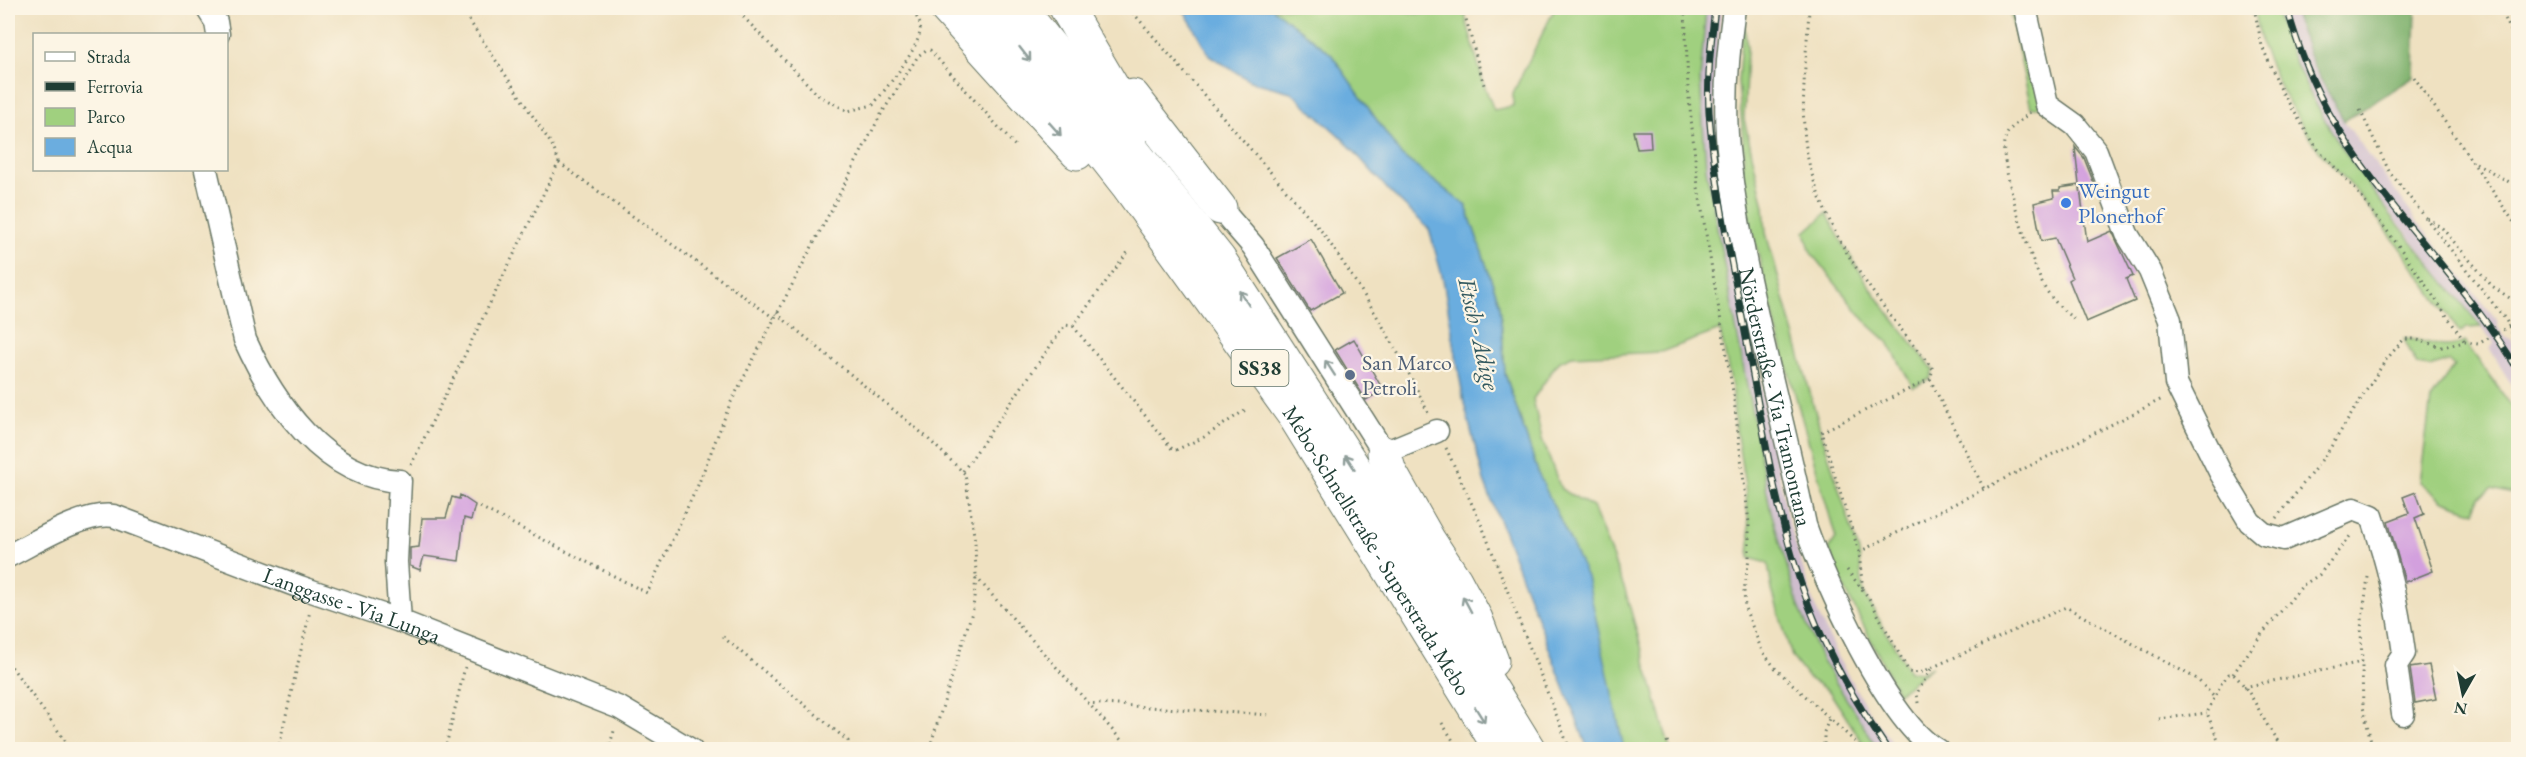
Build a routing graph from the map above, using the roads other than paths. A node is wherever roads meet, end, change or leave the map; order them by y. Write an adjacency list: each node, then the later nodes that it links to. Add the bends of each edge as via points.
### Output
1 (207, 8): 9 (street)
2 (946, 8): 13 (highway, one-way to 13, via 1118,197 1196,301)
3 (988, 8): 13 (highway, Mebo-Schnellstraße - Superstrada Mebo / SS38, one-way to 13)
4 (1020, 8): 12 (highway, Mebo-Schnellstraße - Superstrada Mebo / SS38)
5 (1066, 8): 12 (highway, via 1138,132 1209,230)
6 (1077, 8): 11 (highway, via 1121,81)
7 (1734, 8): 19 (street, Nörderstraße - Via Tramontana, via 1726,85 1728,156 1746,261 1805,525 1816,558 1869,663 1907,724)
8 (2025, 8): 18 (street, via 2047,105 2075,124 2096,151 2123,224 2150,271 2170,320 2176,383 2250,522 2264,534 2284,539 2354,509 2372,516 2391,575 2404,653 2396,665)
9 (218, 33)
10 (206, 171): 17 (street, via 245,340 253,358 292,418 313,441 355,470 400,481 396,562)
11 (1220, 208): 15 (street, one-way to 11, via 1253,246)
12 (1219, 260): 22 (highway, Mebo-Schnellstraße - Superstrada Mebo / SS38, one-way to 12, via 1382,511)
13 (1229, 322): 21 (highway, Mebo-Schnellstraße - Superstrada Mebo / SS38, one-way to 21, via 1295,417)
14 (1437, 431): 15 (street)
15 (1384, 453): 23 (highway, one-way to 15, via 1487,651 1476,619 1390,471)
16 (8, 555): 17 (street, Langgasse - Via Lunga, via 102,514 114,516)
17 (400, 621): 20 (street, Langgasse - Via Lunga, via 620,708)
18 (2403, 714)
19 (1943, 746)
20 (691, 750)
21 (1501, 750)
22 (1529, 750)
23 (1540, 750)

